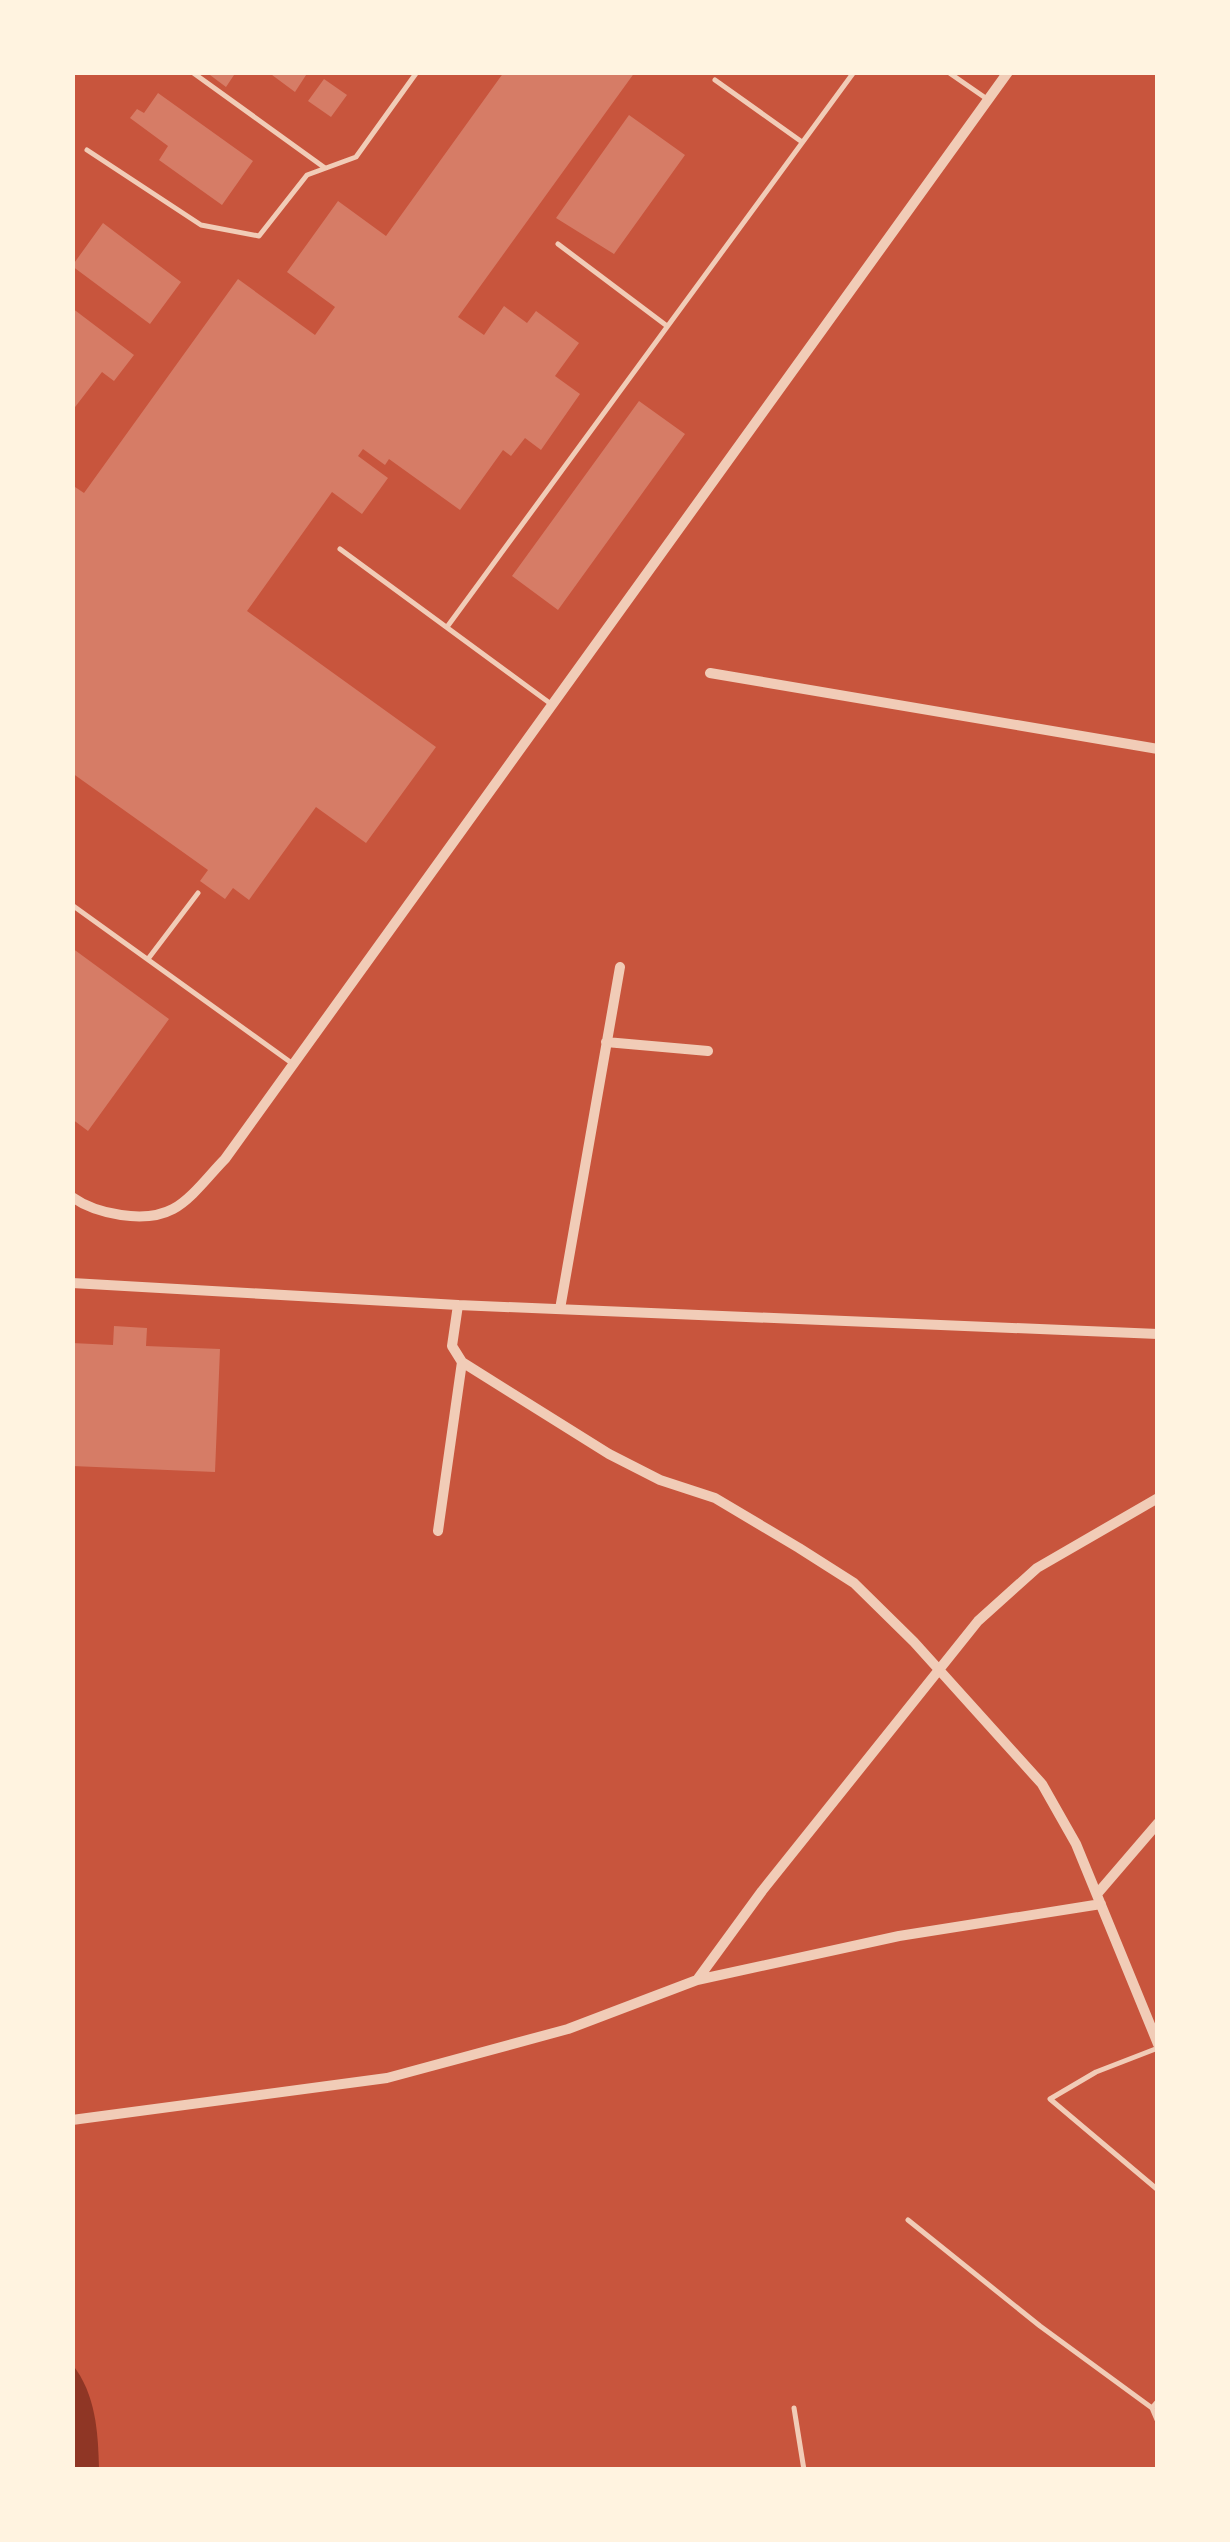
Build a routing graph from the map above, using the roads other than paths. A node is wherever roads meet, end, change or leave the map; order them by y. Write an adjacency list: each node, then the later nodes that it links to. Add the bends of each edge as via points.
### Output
1 (192, 72): 10 (lane)
2 (417, 72): 10 (lane, via 356,158)
3 (854, 72): 8 (lane)
4 (948, 72): 7 (lane)
5 (1008, 72): 7 (street)
6 (715, 80): 8 (lane)
7 (988, 100): 16 (street)
8 (802, 142): 12 (lane)
9 (87, 150): 10 (lane, via 201,225 259,236 306,175)
10 (326, 168)
11 (558, 244): 12 (lane)
12 (667, 326): 14 (lane)
13 (340, 549): 14 (lane)
14 (447, 627): 16 (lane)
15 (710, 673): 17 (street)
16 (553, 705): 24 (street)
17 (1158, 749)
18 (198, 894): 20 (lane)
19 (72, 905): 20 (lane)
20 (148, 959): 24 (lane)
21 (620, 967): 22 (street)
22 (606, 1042): 23 (street); 28 (street)
23 (708, 1051)
24 (294, 1065): 25 (street, via 226,1159 172,1210 128,1216 89,1209)
25 (72, 1197)
26 (72, 1282): 27 (street)
27 (458, 1304): 28 (street); 30 (street, via 452,1346)
28 (560, 1309): 29 (street)
29 (1158, 1334)
30 (462, 1362): 32 (street); 33 (street, via 608,1454 714,1498 854,1584)
31 (1158, 1498): 33 (street, via 1037,1568 978,1621)
32 (438, 1532)
33 (940, 1668): 35 (street, via 1042,1784); 36 (street)
34 (1158, 1823): 35 (street)
35 (1099, 1899): 36 (street); 37 (street)
36 (697, 1980): 38 (street, via 568,2029 387,2078)
37 (1158, 2046): 39 (lane, via 1050,2099)
38 (72, 2120)
39 (1158, 2190)
40 (908, 2220): 43 (lane)
41 (1158, 2401): 43 (lane)
42 (794, 2408): 45 (lane)
43 (1152, 2408): 44 (lane)
44 (1158, 2422)
45 (804, 2470)

